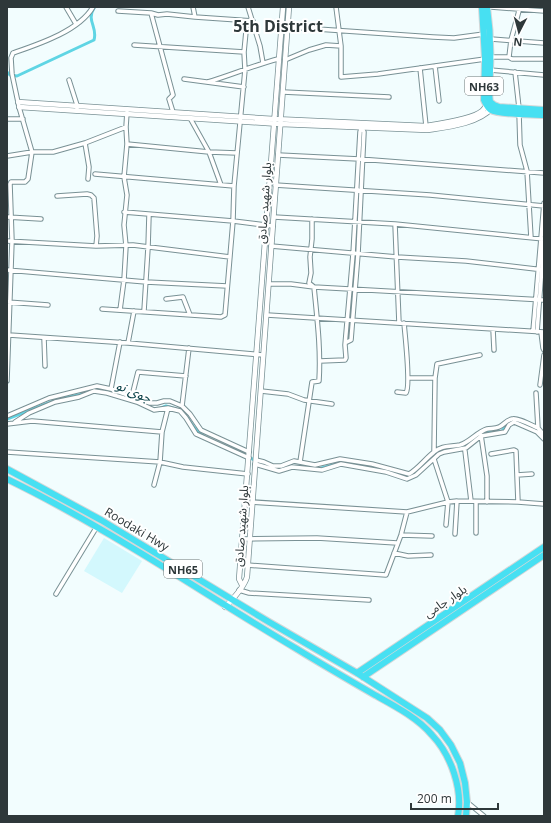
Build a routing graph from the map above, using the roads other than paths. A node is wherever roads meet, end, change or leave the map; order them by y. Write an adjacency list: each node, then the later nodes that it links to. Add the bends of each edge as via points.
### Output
1 (66, 7): 18 (street)
2 (93, 7): 18 (street, via 89,15)
3 (193, 7): 15 (street)
4 (248, 7): 17 (street)
5 (283, 7): 32 (main road, بلوار شهید صادق)
6 (289, 7): 19 (main road, بلوار شهید صادق)
7 (336, 7): 20 (street)
8 (482, 7): 21 (highway, NH63)
9 (487, 7): 22 (highway, NH63)
10 (491, 7): 11 (street)
11 (520, 8): 13 (street); 23 (street)
12 (118, 11): 14 (street)
13 (544, 12)
14 (151, 13): 15 (street); 27 (street)
15 (195, 17): 16 (street)
16 (247, 21): 17 (street); 28 (street)
17 (252, 21): 34 (street)
18 (76, 24): 41 (street, via 45,42 13,53)
19 (288, 27): 20 (street); 33 (main road, بلوار شهید صادق)
20 (340, 30): 21 (street, via 454,38); 26 (street)
21 (484, 34): 30 (highway, NH63)
22 (490, 39): 23 (street); 30 (highway, NH63)
23 (512, 40): 25 (street); 29 (street)
24 (134, 44): 27 (street)
25 (544, 44)
26 (341, 46): 33 (street, via 326,45); 36 (street, via 341,77)
27 (159, 47): 28 (street); 56 (street, via 173,95 169,98)
28 (244, 52): 38 (street)
29 (509, 57): 30 (street); 31 (street, via 512,60)
30 (488, 58): 35 (street); 39 (highway, NH63); 51 (highway, NH63, via 484,100)
31 (544, 59)
32 (278, 60): 34 (street); 62 (main road, بلوار شهید صادق)
33 (285, 60): 47 (main road, بلوار شهید صادق)
34 (263, 63): 38 (street)
35 (435, 66): 36 (street); 49 (street)
36 (420, 68): 65 (street)
37 (7, 69): 41 (street)
38 (246, 70): 45 (street); 46 (street)
39 (490, 70): 40 (street); 51 (highway, NH63)
40 (516, 72): 42 (street); 55 (street)
41 (13, 74): 50 (street)
42 (544, 74)
43 (184, 79): 45 (street)
44 (69, 80): 52 (street)
45 (208, 82): 46 (street)
46 (244, 87): 61 (street)
47 (283, 92): 48 (street); 63 (main road, بلوار شهید صادق)
48 (389, 97)
49 (439, 101)
50 (19, 104): 52 (main road); 60 (street)
51 (490, 106): 55 (highway, NH63); 64 (main road, via 478,119 440,128 427,130); 65 (main road, via 475,115)
52 (77, 108): 54 (main road)
53 (544, 110): 55 (highway, NH63)
54 (127, 111): 56 (main road); 58 (main road); 66 (street)
55 (519, 111): 57 (highway, NH63); 75 (street, via 520,145)
56 (173, 112): 61 (main road)
57 (544, 115)
58 (190, 118): 61 (main road); 70 (street)
59 (7, 119): 60 (street)
60 (23, 119): 69 (street)
61 (241, 119): 62 (main road); 71 (street)
62 (274, 121): 63 (main road); 98 (main road, بلوار شهید صادق)
63 (280, 122): 64 (main road); 72 (main road, بلوار شهید صادق)
64 (362, 126): 65 (main road); 74 (street, via 364,132)
65 (426, 126)
66 (126, 127): 67 (street); 68 (street)
67 (85, 143): 69 (street, via 53,152); 79 (street)
68 (127, 144): 70 (street); 78 (street)
69 (32, 152): 73 (street); 91 (street, via 28,179 25,182 10,182)
70 (209, 152): 71 (street); 80 (street)
71 (237, 153): 82 (street)
72 (278, 155): 74 (street); 81 (main road, بلوار شهید صادق)
73 (7, 156)
74 (361, 159): 75 (street); 83 (street); 84 (street)
75 (527, 171): 76 (street); 87 (street)
76 (544, 173)
77 (95, 174): 78 (street)
78 (124, 178): 80 (street); 89 (street, via 127,195)
79 (88, 179)
80 (221, 185): 82 (street)
81 (276, 185): 83 (street); 92 (main road, بلوار شهید صادق)
82 (234, 186): 95 (street)
83 (357, 191): 84 (street); 96 (street)
84 (362, 191): 87 (street); 96 (street)
85 (57, 196): 105 (street, via 87,194 94,198)
86 (544, 203): 88 (street)
87 (528, 205): 88 (street); 100 (street)
88 (544, 206): 101 (street)
89 (124, 212): 90 (street); 106 (street)
90 (149, 214): 95 (street); 108 (street)
91 (9, 217): 93 (street); 103 (street)
92 (274, 217): 94 (street); 99 (main road, بلوار شهید صادق)
93 (41, 219)
94 (312, 219): 96 (street); 109 (street)
95 (233, 221): 98 (street); 112 (street)
96 (358, 222): 97 (street); 110 (street); 111 (street)
97 (395, 224): 100 (street); 113 (street)
98 (266, 226): 99 (street); 150 (main road, بلوار شهید صادق)
99 (273, 226): 107 (main road, بلوار شهید صادق)
100 (531, 238): 101 (street)
101 (542, 239): 114 (street)
102 (7, 241): 103 (street)
103 (12, 241): 105 (street); 115 (street)
104 (544, 242): 114 (street)
105 (96, 246): 106 (street)
106 (126, 246): 108 (street); 116 (street)
107 (271, 246): 109 (street); 118 (main road, بلوار شهید صادق)
108 (148, 248): 112 (street); 117 (street)
109 (310, 249): 110 (street); 120 (street, via 309,283)
110 (353, 254): 111 (street); 121 (street)
111 (358, 254): 113 (street); 122 (street)
112 (230, 257): 119 (street)
113 (397, 257): 114 (street); 123 (street)
114 (541, 269): 125 (street)
115 (9, 270): 116 (street); 127 (street)
116 (124, 280): 117 (street); 130 (street)
117 (146, 282): 119 (street); 132 (street)
118 (269, 284): 120 (street); 134 (main road, بلوار شهید صادق)
119 (227, 286): 133 (street, via 224,317)
120 (314, 287): 121 (street); 135 (street)
121 (351, 288): 122 (street); 136 (street)
122 (356, 288): 123 (street); 137 (street)
123 (397, 291): 125 (street); 138 (street)
124 (166, 298): 133 (street, via 183,297)
125 (537, 300): 126 (street); 141 (street)
126 (544, 300)
127 (9, 302): 128 (street); 142 (street)
128 (48, 305)
129 (102, 309): 130 (street)
130 (120, 310): 131 (street)
131 (134, 311): 132 (street); 146 (street)
132 (144, 311): 133 (street)
133 (190, 315)
134 (267, 315): 135 (street); 151 (main road, بلوار شهید صادق)
135 (316, 318): 136 (street); 154 (street)
136 (348, 320): 137 (street); 145 (street)
137 (353, 320): 138 (street); 145 (street, via 351,340)
138 (399, 323): 139 (street)
139 (404, 323): 140 (street); 157 (street)
140 (493, 329): 141 (street); 148 (street)
141 (539, 332): 149 (street)
142 (9, 335): 143 (street); 159 (street)
143 (44, 338): 144 (street); 155 (street)
144 (120, 342): 146 (street); 161 (street)
145 (346, 342): 154 (street, via 346,359)
146 (128, 343): 147 (street)
147 (189, 348): 150 (street); 156 (street)
148 (494, 350)
149 (544, 350)
150 (256, 354): 151 (street); 179 (main road, بلوار شهید صادق)
151 (263, 355): 162 (main road, بلوار شهید صادق)
152 (480, 355): 158 (street, via 437,364)
153 (544, 355): 160 (street)
154 (320, 361): 166 (street, via 319,381 312,382)
155 (45, 366)
156 (186, 376): 165 (street, via 138,372); 168 (street)
157 (408, 378): 158 (street); 163 (street, via 408,392)
158 (435, 378): 180 (street)
159 (7, 381)
160 (540, 385)
161 (111, 389): 165 (street); 170 (street, via 94,386 64,393)
162 (261, 391): 166 (street, via 288,394); 186 (main road, بلوار شهید صادق)
163 (397, 392)
164 (536, 393): 173 (street)
165 (132, 396): 168 (street, via 150,403 170,401)
166 (309, 401): 167 (street); 187 (street)
167 (332, 404)
168 (182, 406): 179 (street, via 201,430)
169 (168, 408): 171 (street, via 154,410 137,402 94,391 56,402); 174 (street); 183 (street, via 180,411 196,434)
170 (7, 416)
171 (15, 422): 172 (street); 174 (street, via 32,421)
172 (7, 424)
173 (538, 428): 175 (street, via 512,418); 176 (street)
174 (162, 432): 185 (street)
175 (480, 434): 177 (street, via 505,432 514,422 537,432); 180 (street, via 460,445 449,445); 184 (street, via 466,448 444,452); 199 (street, via 487,476)
176 (544, 435)
177 (544, 439)
178 (7, 452): 185 (street)
179 (249, 452): 183 (main road, بلوار شهید صادق)
180 (434, 452): 187 (street, via 409,474 340,459 315,465)
181 (465, 452): 197 (street)
182 (491, 454): 191 (street, via 515,451)
183 (249, 458): 189 (main road, بلوار شهید صادق)
184 (434, 459): 186 (street, via 408,479 386,472 341,464 322,470 292,467 279,471); 196 (street)
185 (160, 462): 189 (street); 193 (street)
186 (255, 462): 187 (street, via 273,466); 195 (main road, بلوار شهید صادق)
187 (300, 462)
188 (7, 469): 220 (highway, Roodaki Hwy / NH65, via 101,520)
189 (248, 474): 209 (main road, بلوار شهید صادق)
190 (532, 474): 191 (street)
191 (517, 475): 200 (street)
192 (7, 479): 204 (highway, Roodaki Hwy)
193 (154, 485)
194 (457, 501): 196 (street); 197 (street); 206 (street)
195 (252, 502): 202 (street); 210 (main road, بلوار شهید صادق)
196 (448, 502): 202 (street); 203 (street)
197 (470, 502): 198 (street)
198 (476, 502): 199 (street); 205 (street)
199 (487, 502): 200 (street)
200 (518, 502): 201 (street)
201 (544, 504)
202 (408, 512): 207 (street)
203 (446, 525)
204 (96, 528): 219 (street); 222 (highway, Roodaki Hwy)
205 (476, 533)
206 (455, 534)
207 (401, 535): 208 (street); 211 (street)
208 (432, 536)
209 (243, 539): 210 (street); 217 (main road, بلوار شهید صادق, via 239,579)
210 (250, 539): 211 (street, via 317,538); 216 (main road, بلوار شهید صادق)
211 (397, 543): 213 (street)
212 (544, 547): 223 (highway, بلوار جامی)
213 (394, 553): 215 (street); 216 (street, via 386,575)
214 (544, 555): 224 (highway, بلوار جامی)
215 (432, 556)
216 (247, 565): 217 (main road, بلوار شهید صادق, via 246,581)
217 (242, 585): 218 (main road)
218 (239, 590): 220 (main road); 221 (street, via 249,593)
219 (56, 594)
220 (233, 599): 222 (main road); 223 (highway, Roodaki Hwy / NH65)
221 (369, 600)
222 (225, 607): 226 (highway, Roodaki Hwy, via 391,704 420,724 443,749 454,774 459,793)
223 (357, 673): 224 (highway, NH65)
224 (363, 677): 225 (highway, NH65, via 422,714 440,730 460,763)
225 (467, 802): 227 (highway, NH65); 228 (street)
226 (458, 816)
227 (466, 816)
228 (484, 816)

